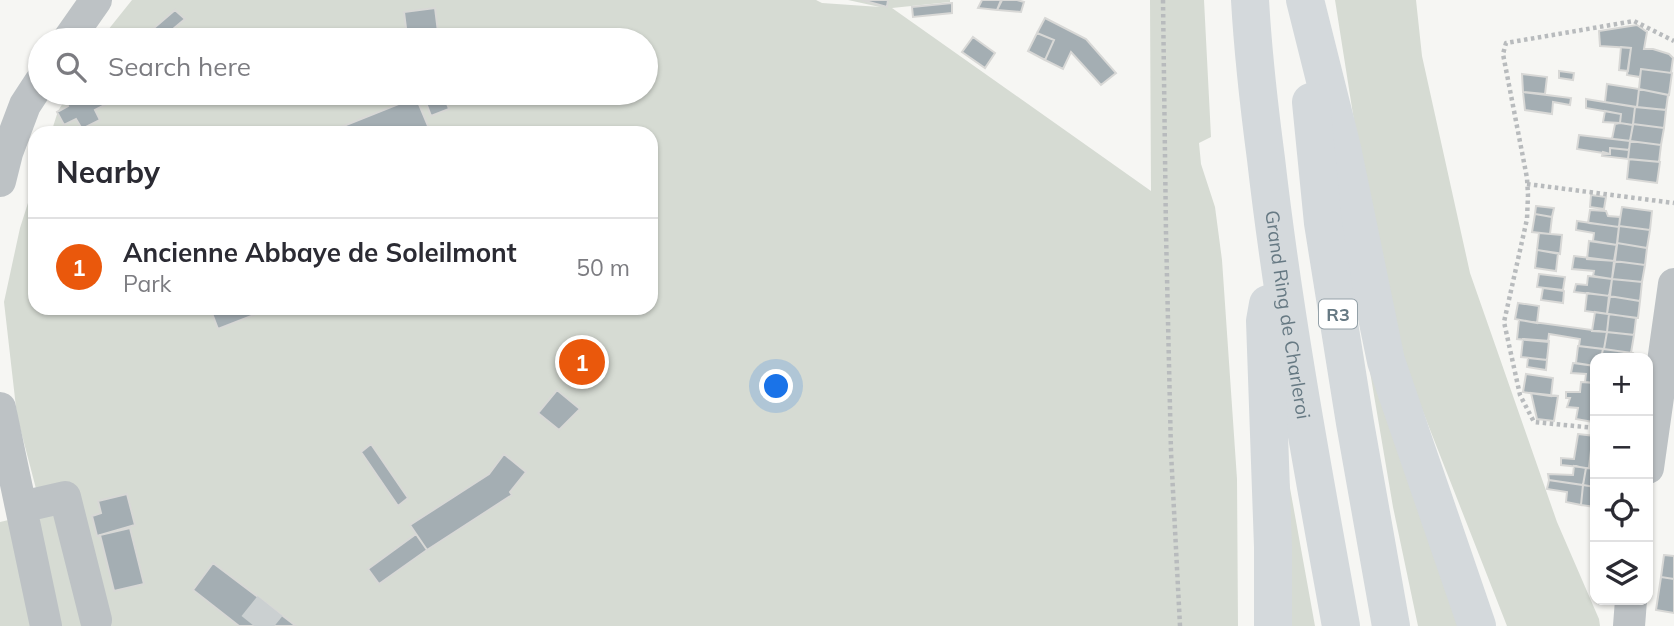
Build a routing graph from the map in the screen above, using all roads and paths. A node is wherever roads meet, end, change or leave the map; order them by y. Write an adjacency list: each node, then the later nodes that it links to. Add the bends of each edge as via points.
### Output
1 (96, 0): 5 (street)
2 (1164, 0): 20 (path, via 1171,452)
3 (1250, 0): 11 (highway, Grand Ring de Charleroi)
4 (1303, 0): 23 (highway, R3, via 1323,223); 24 (highway, via 1342,148 1386,361)
5 (76, 28)
6 (1674, 41): 9 (path, via 1634,21 1506,43 1503,54)
7 (28, 101): 8 (street)
8 (0, 181)
9 (1527, 184): 10 (path); 14 (path, via 1527,219 1504,321 1520,396 1534,422)
10 (1674, 203)
11 (1277, 250): 21 (highway, via 1265,321); 22 (highway, Grand Ring de Charleroi)
12 (1674, 284): 15 (street)
13 (0, 408): 16 (street)
14 (1590, 428)
15 (1653, 433)
16 (21, 507): 18 (street, via 65,497); 19 (street)
17 (1631, 605): 25 (street)
18 (96, 620)
19 (46, 626)
20 (1180, 626)
21 (1273, 626)
22 (1341, 626)
23 (1391, 626)
24 (1477, 626)
25 (1629, 626)

